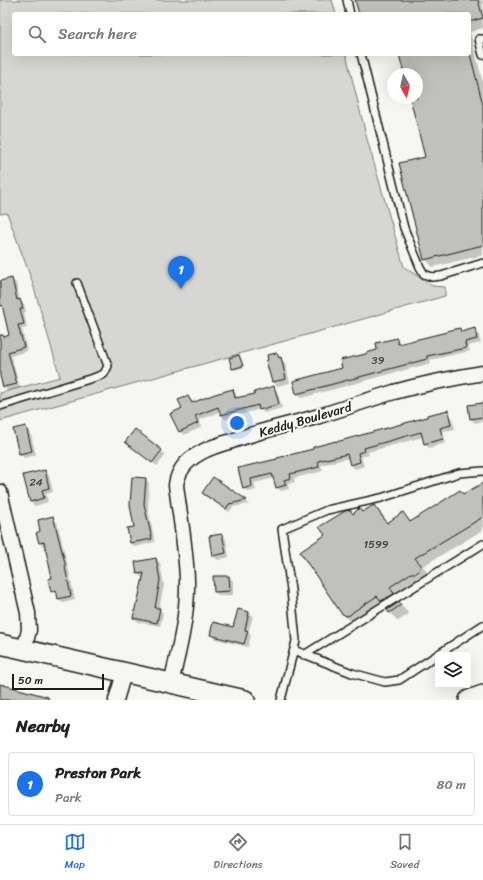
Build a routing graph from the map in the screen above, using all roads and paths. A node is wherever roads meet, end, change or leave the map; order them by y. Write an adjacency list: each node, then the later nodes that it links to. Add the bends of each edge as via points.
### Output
1 (347, 0): 2 (lane)
2 (350, 12)
3 (483, 39): 4 (lane, via 479,39)
4 (483, 55)
5 (361, 56): 6 (lane, via 404,228 424,274 432,277 441,276)
6 (483, 263)
7 (77, 283): 9 (lane, via 108,366 104,374)
8 (483, 373): 19 (street, Keddy Boulevard, via 401,390 316,417 254,433 192,458 181,470 176,485 187,569 187,595)
9 (0, 406)
10 (483, 471): 16 (lane, via 460,473 381,498 327,510 282,529 291,590 296,641)
11 (0, 492): 15 (street, via 28,614 29,630)
12 (483, 544): 17 (lane)
13 (483, 625): 17 (lane, via 399,680 385,682)
14 (0, 644): 15 (main road)
15 (24, 650): 18 (main road)
16 (294, 650): 17 (lane); 23 (lane)
17 (304, 655)
18 (124, 673): 19 (main road); 21 (street)
19 (171, 683): 22 (main road)
20 (483, 695): 24 (main road)
21 (116, 700)
22 (245, 700)
23 (281, 700)
24 (469, 700)

